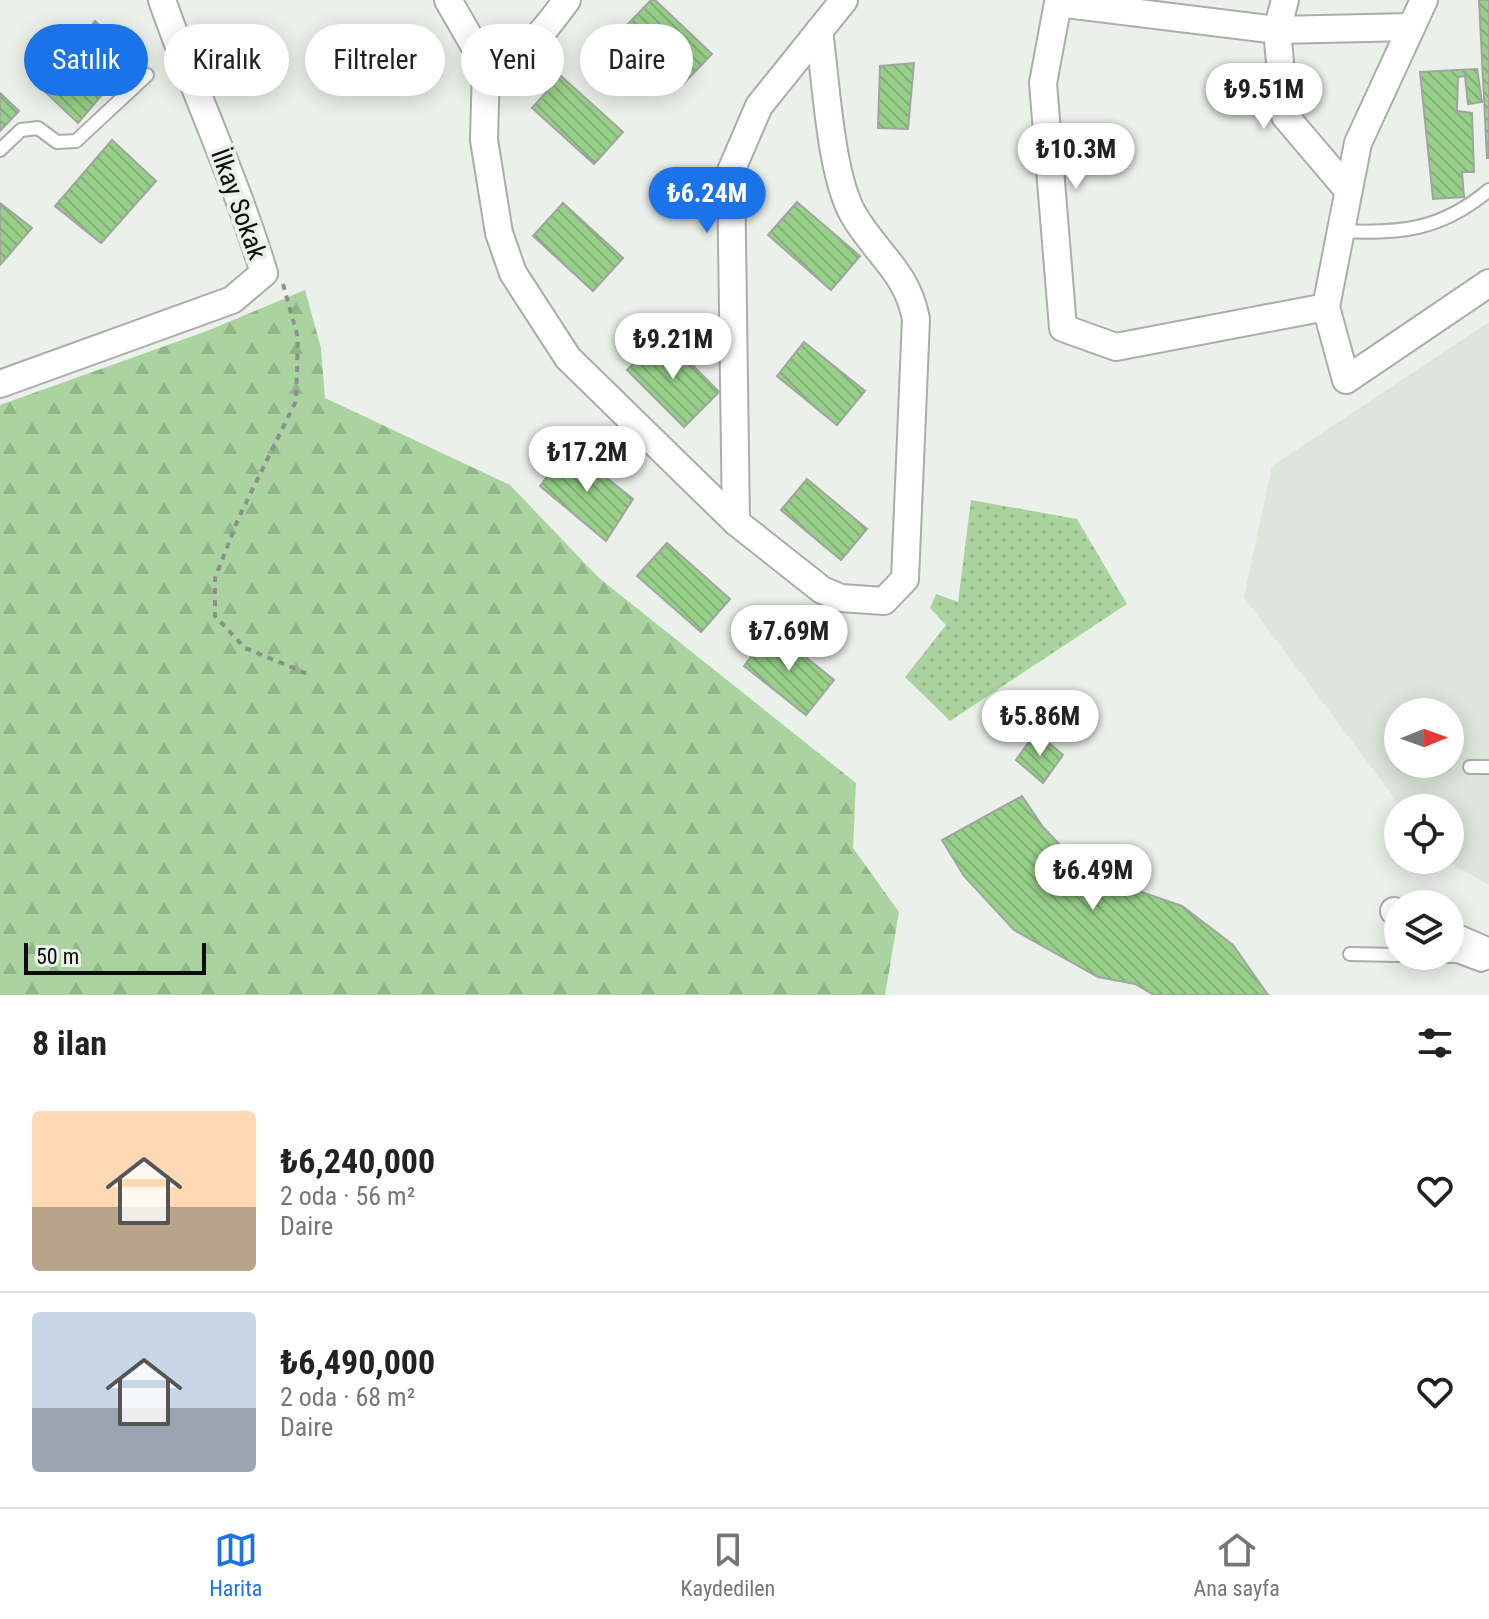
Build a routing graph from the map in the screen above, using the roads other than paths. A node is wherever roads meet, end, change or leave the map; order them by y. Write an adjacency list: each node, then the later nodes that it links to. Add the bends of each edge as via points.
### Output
1 (162, 0): 20 (street, İlkay Sokak, via 264,273 232,300)
2 (448, 0): 7 (street)
3 (567, 0): 8 (street)
4 (844, 0): 11 (street)
5 (1285, 0): 10 (street)
6 (1424, 0): 9 (street)
7 (462, 24)
8 (546, 24)
9 (1411, 27): 10 (street); 15 (street, via 1358,143)
10 (1277, 30): 15 (street, via 1285,116); 19 (street, via 1058,3 1043,83 1063,328 1116,347)
11 (819, 31): 21 (street, via 759,106 731,171); 21 (street, via 839,173 852,213 911,292 916,319 905,579 884,601 841,598 822,590)
12 (124, 96): 14 (lane, via 76,141 57,142 38,128 21,130)
13 (485, 96): 21 (street, via 484,140 499,233 513,273 568,358)
14 (0, 150)
15 (1348, 190): 17 (street)
16 (1489, 190): 17 (lane, via 1467,208 1427,227)
17 (1341, 231): 19 (street)
18 (1489, 283): 19 (street, via 1346,380)
19 (1326, 307)
20 (0, 384)
21 (736, 522)
22 (1470, 767): 23 (lane)
23 (1489, 767)
24 (1464, 941): 25 (street)
25 (1489, 952)
26 (1350, 954): 27 (lane)
27 (1384, 955)
28 (1464, 959): 29 (lane, via 1481,965)
29 (1489, 962)

